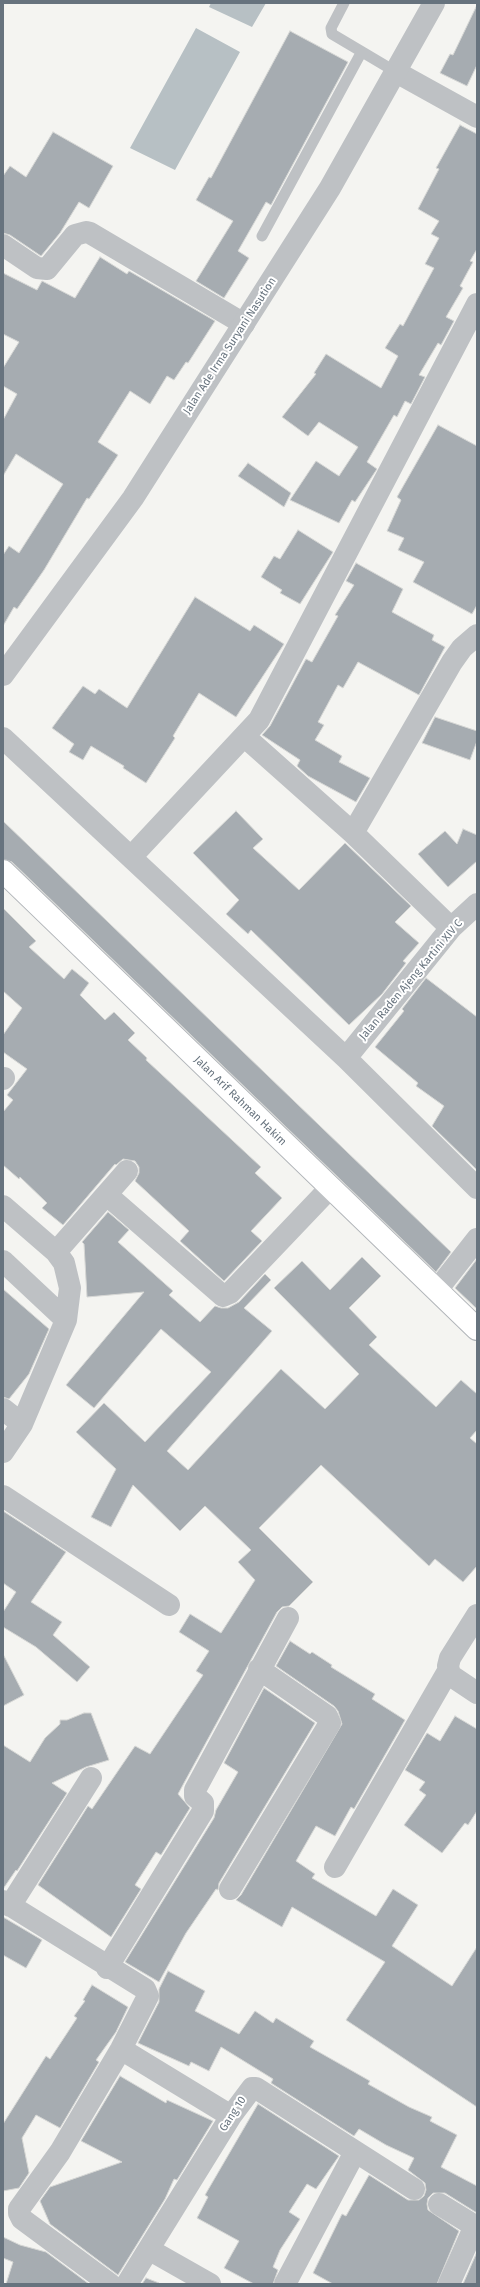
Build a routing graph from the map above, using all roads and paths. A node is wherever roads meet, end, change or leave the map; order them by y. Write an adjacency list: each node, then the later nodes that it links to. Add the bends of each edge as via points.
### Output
1 (344, 3): 3 (lane, via 331,31 334,36)
2 (434, 3): 4 (street, Jalan Ade Irma Suryani Nasution)
3 (361, 53): 4 (lane); 6 (lane)
4 (396, 72): 5 (street); 9 (street, Jalan Ade Irma Suryani Nasution, via 330,188)
5 (477, 117)
6 (262, 236)
7 (3, 245): 9 (street, via 37,268 46,269 75,235 90,233)
8 (477, 304): 12 (street, via 259,720)
9 (244, 324): 11 (street, Jalan Ade Irma Suryani Nasution, via 133,498)
10 (477, 635): 14 (street, via 462,648 452,662)
11 (3, 675)
12 (244, 736): 14 (street); 15 (street)
13 (3, 738): 15 (street)
14 (354, 833): 18 (street)
15 (132, 856): 19 (street)
16 (3, 872): 21 (main road, Jalan Arif Rahman Hakim)
17 (477, 904): 18 (street, Jalan Raden Ajeng Kartini XIV C)
18 (451, 928): 19 (street, Jalan Raden Ajeng Kartini XIV C)
19 (346, 1058): 22 (street)
20 (127, 1172): 23 (street)
21 (330, 1188): 23 (street, via 230,1294 223,1296); 28 (main road, Jalan Arif Rahman Hakim)
22 (477, 1188)
23 (107, 1195): 26 (street)
24 (3, 1206): 26 (street)
25 (477, 1239): 28 (street)
26 (56, 1252): 29 (street, via 64,1263 68,1275 70,1301)
27 (3, 1261): 29 (street)
28 (437, 1290): 30 (main road, Jalan Arif Rahman Hakim)
29 (66, 1320): 32 (street)
30 (477, 1329)
31 (3, 1409): 32 (street)
32 (22, 1424): 33 (street)
33 (3, 1452)
34 (3, 1496): 35 (street)
35 (170, 1605)
36 (477, 1615): 39 (street, via 450,1658)
37 (288, 1618): 38 (street)
38 (259, 1669): 43 (street, via 327,1716 330,1723); 45 (street, via 195,1790 196,1796 203,1803 203,1811)
39 (448, 1669): 40 (street); 42 (street)
40 (477, 1693)
41 (91, 1778): 44 (street)
42 (335, 1867)
43 (230, 1889)
44 (6, 1904): 45 (street)
45 (108, 1968): 46 (street, via 145,1990 148,1996)
46 (121, 2050): 47 (street); 52 (street, via 60,2152 19,2209 22,2219)
47 (231, 2116): 48 (street, Gang 10, via 249,2090 256,2088); 51 (street, Gang 10)
48 (355, 2152): 49 (street, Gang 10); 55 (street)
49 (414, 2189)
50 (439, 2204): 56 (street, via 470,2223 473,2230)
51 (150, 2250): 53 (street, Gang 10); 54 (street)
52 (110, 2284)
53 (127, 2284)
54 (210, 2284)
55 (285, 2284)
56 (449, 2284)

